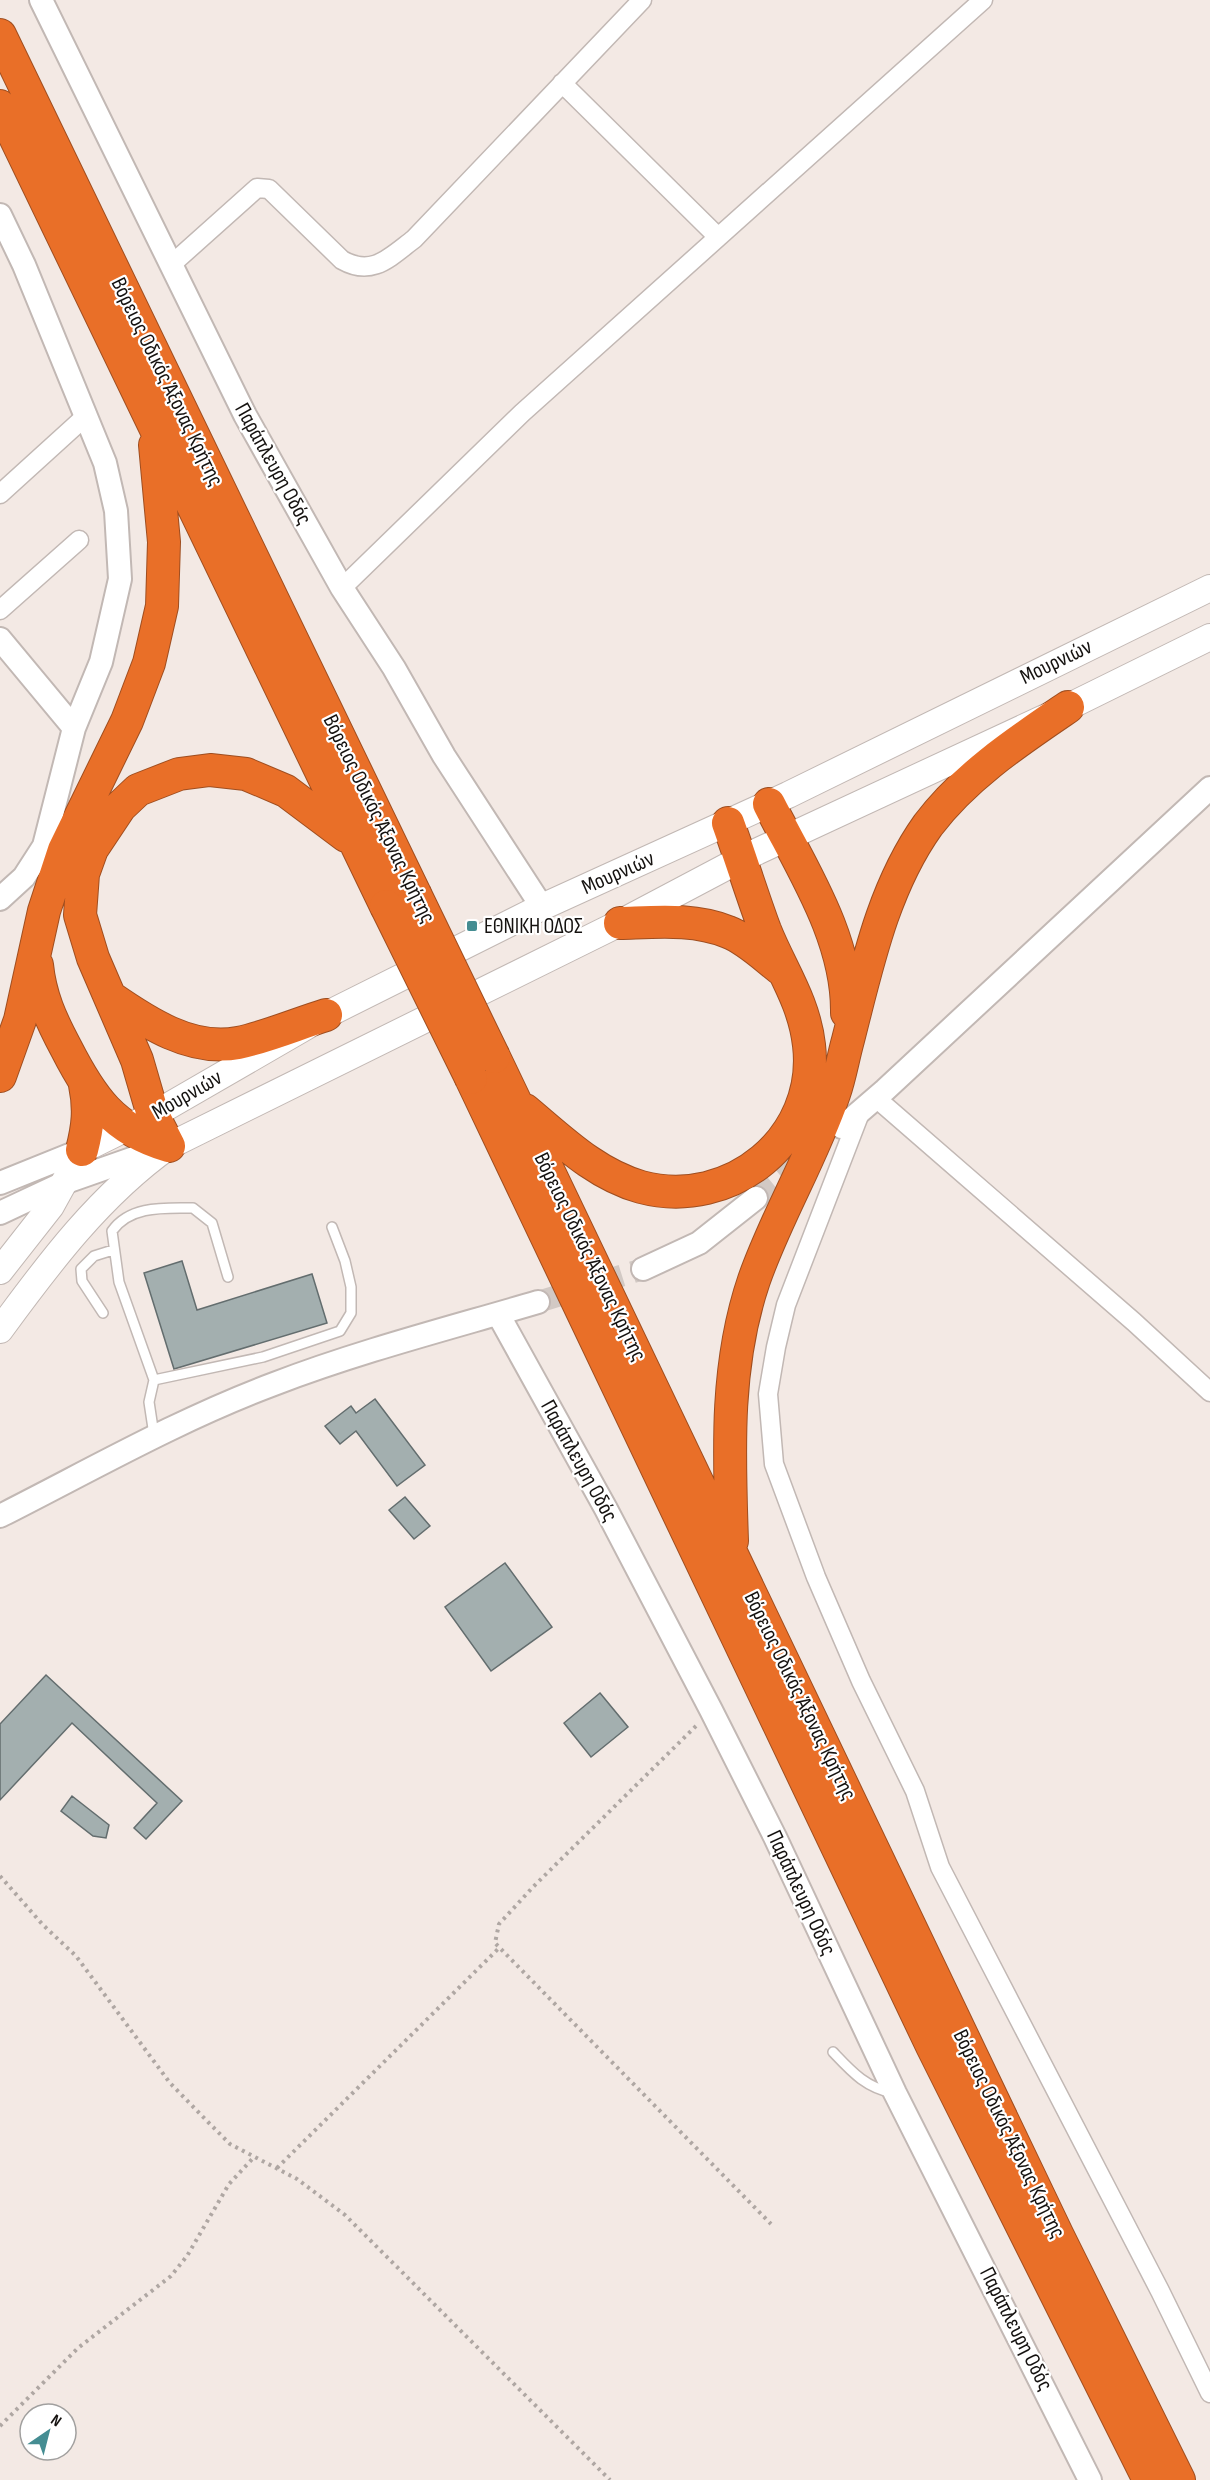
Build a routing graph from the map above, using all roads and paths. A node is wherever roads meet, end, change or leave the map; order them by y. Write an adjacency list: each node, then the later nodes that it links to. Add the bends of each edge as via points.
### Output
1 (41, 0): 9 (street, Παράπλευρη Οδός)
2 (642, 0): 5 (street)
3 (983, 0): 8 (street)
4 (0, 35): 38 (highway, Βόρειος Οδικός Άξονας Κρήτης, bridge)
5 (562, 83): 8 (street); 9 (street, via 414,239 371,267 356,268 342,260 269,189 257,188)
6 (0, 106): 11 (highway, Βόρειος Οδικός Άξονας Κρήτης)
7 (0, 215): 10 (street)
8 (718, 237): 14 (street, via 522,413)
9 (172, 264): 14 (street, Παράπλευρη Οδός, via 245,415)
10 (87, 415): 12 (street); 20 (street, via 105,463 116,511 120,579 101,662)
11 (153, 420): 25 (highway, Βόρειος Οδικός Άξονας Κρήτης); 30 (highway, via 164,542 162,606 149,663 127,721 64,850)
12 (0, 494)
13 (79, 540): 16 (street)
14 (342, 588): 28 (street, Παράπλευρη Οδός, via 394,668 472,803)
15 (1210, 588): 22 (main road, Μουρνιών)
16 (0, 610)
17 (1210, 637): 19 (main road)
18 (0, 639): 20 (street)
19 (1068, 707): 24 (main road); 34 (highway, via 977,774 928,826 891,893 870,954)
20 (74, 728): 27 (street, via 44,846 24,878)
21 (1210, 788): 37 (street)
22 (769, 804): 23 (main road, Μουρνιών); 24 (highway)
23 (728, 823): 26 (highway); 28 (main road, Μουρνιών)
24 (786, 837): 26 (main road); 34 (highway, via 830,924 848,996)
25 (354, 842): 32 (highway, via 286,791 246,774 210,770 179,774 138,790 106,827 83,874 80,915); 74 (highway, Βόρειος Οδικός Άξονας Κρήτης, bridge, via 471,1078 932,2046)
26 (741, 859): 29 (main road); 31 (highway, via 766,932)
27 (0, 899)
28 (542, 907): 33 (main road, Μουρνιών)
29 (620, 924): 31 (highway, via 677,922 709,926 729,932); 42 (main road)
30 (35, 952): 35 (highway, via 20,1020); 36 (highway, via 45,1009)
31 (787, 974): 38 (highway, via 802,1007 809,1046 806,1097 778,1145 753,1169 723,1185 666,1191 605,1174)
32 (110, 997): 33 (highway, via 163,1029 213,1044 237,1043); 40 (highway, via 136,1060)
33 (326, 1015): 40 (main road, Μουρνιών)
34 (847, 1044): 61 (highway, via 835,1094 754,1280 743,1319 729,1405)
35 (0, 1076)
36 (85, 1085): 40 (highway, via 111,1117); 43 (highway, via 89,1106)
37 (876, 1098): 39 (street); 58 (street)
38 (516, 1102): 61 (highway, Βόρειος Οδικός Άξονας Κρήτης)
39 (860, 1113): 41 (street); 70 (street, via 786,1305 768,1394 774,1464 820,1587 915,1791 940,1867)
40 (140, 1122): 42 (highway); 43 (main road, Μουρνιών)
41 (842, 1127)
42 (169, 1146): 44 (street, Μουρνιών); 56 (main road, via 139,1167 104,1203 51,1261)
43 (82, 1150): 44 (main road); 45 (street, Μουρνιών)
44 (66, 1182): 47 (street, Μουρνιών); 51 (main road)
45 (0, 1183)
46 (756, 1198): 50 (street, via 699,1243)
47 (0, 1213)
48 (332, 1227): 57 (lane, via 351,1287 351,1313 340,1331 263,1357)
49 (113, 1250): 52 (lane, via 112,1231 117,1223 136,1212 193,1208 212,1223); 54 (lane, via 94,1257 81,1269 82,1281); 57 (lane, via 119,1282)
50 (643, 1269)
51 (0, 1271)
52 (228, 1277)
53 (538, 1302): 55 (street)
54 (103, 1312)
55 (498, 1314): 59 (street, via 380,1346 273,1384); 62 (street, Παράπλευρη Οδός)
56 (0, 1330)
57 (154, 1380): 59 (lane, via 149,1402)
58 (1210, 1392)
59 (154, 1435): 60 (street)
60 (0, 1516)
61 (732, 1554): 75 (highway, Βόρειος Οδικός Άξονας Κρήτης)
62 (711, 1710): 64 (path, via 499,1924 495,1943); 66 (street, Παράπλευρη Οδός)
63 (0, 1876): 67 (path, via 76,1956 170,2083 230,2144)
64 (499, 1948): 68 (path); 69 (path)
65 (833, 2052): 66 (lane, via 857,2078 875,2089)
66 (896, 2093): 73 (street, Παράπλευρη Οδός)
67 (254, 2157): 68 (path); 71 (path, via 229,2184 171,2276 78,2348)
68 (277, 2168): 72 (path, via 345,2215)
69 (771, 2224)
70 (1210, 2393)
71 (0, 2426)
72 (610, 2480)
73 (1090, 2480)
74 (1149, 2480)
75 (1179, 2480)

